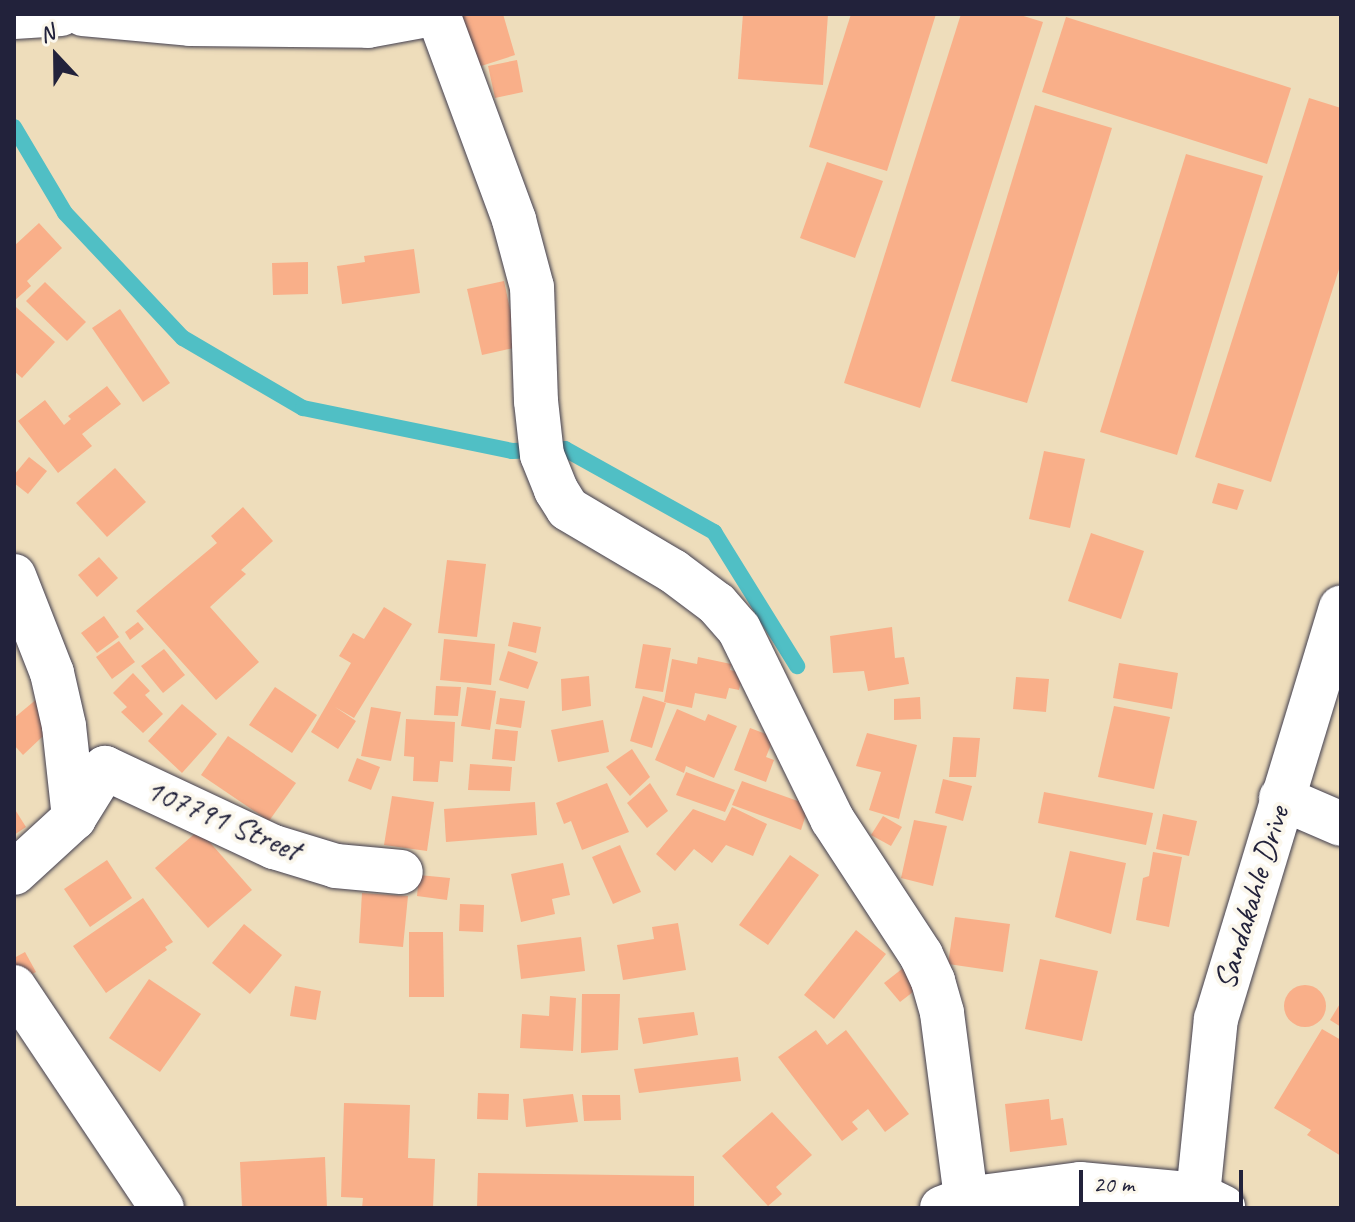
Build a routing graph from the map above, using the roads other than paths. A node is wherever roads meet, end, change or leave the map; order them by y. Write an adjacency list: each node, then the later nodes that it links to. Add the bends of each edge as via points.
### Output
1 (61, 14): 4 (street)
2 (83, 14): 3 (street, via 190,24 368,26)
3 (435, 14): 14 (street, via 514,220 532,287 542,455 556,490 568,509 673,571 717,604 739,629 832,819 921,955 942,1013)
4 (14, 17)
5 (14, 576): 8 (street, via 52,673)
6 (1341, 608): 7 (street, Sandakahle Drive)
7 (1281, 798): 9 (street); 13 (street, Sandakahle Drive, via 1216,1019)
8 (74, 818): 10 (street, 107791 Street, via 105,768 274,847 336,866); 11 (street, 107791 Street)
9 (1341, 824)
10 (401, 872)
11 (14, 873)
12 (14, 987): 15 (street)
13 (1212, 1201): 14 (street, via 1080,1184)
14 (954, 1203)
15 (162, 1208)

